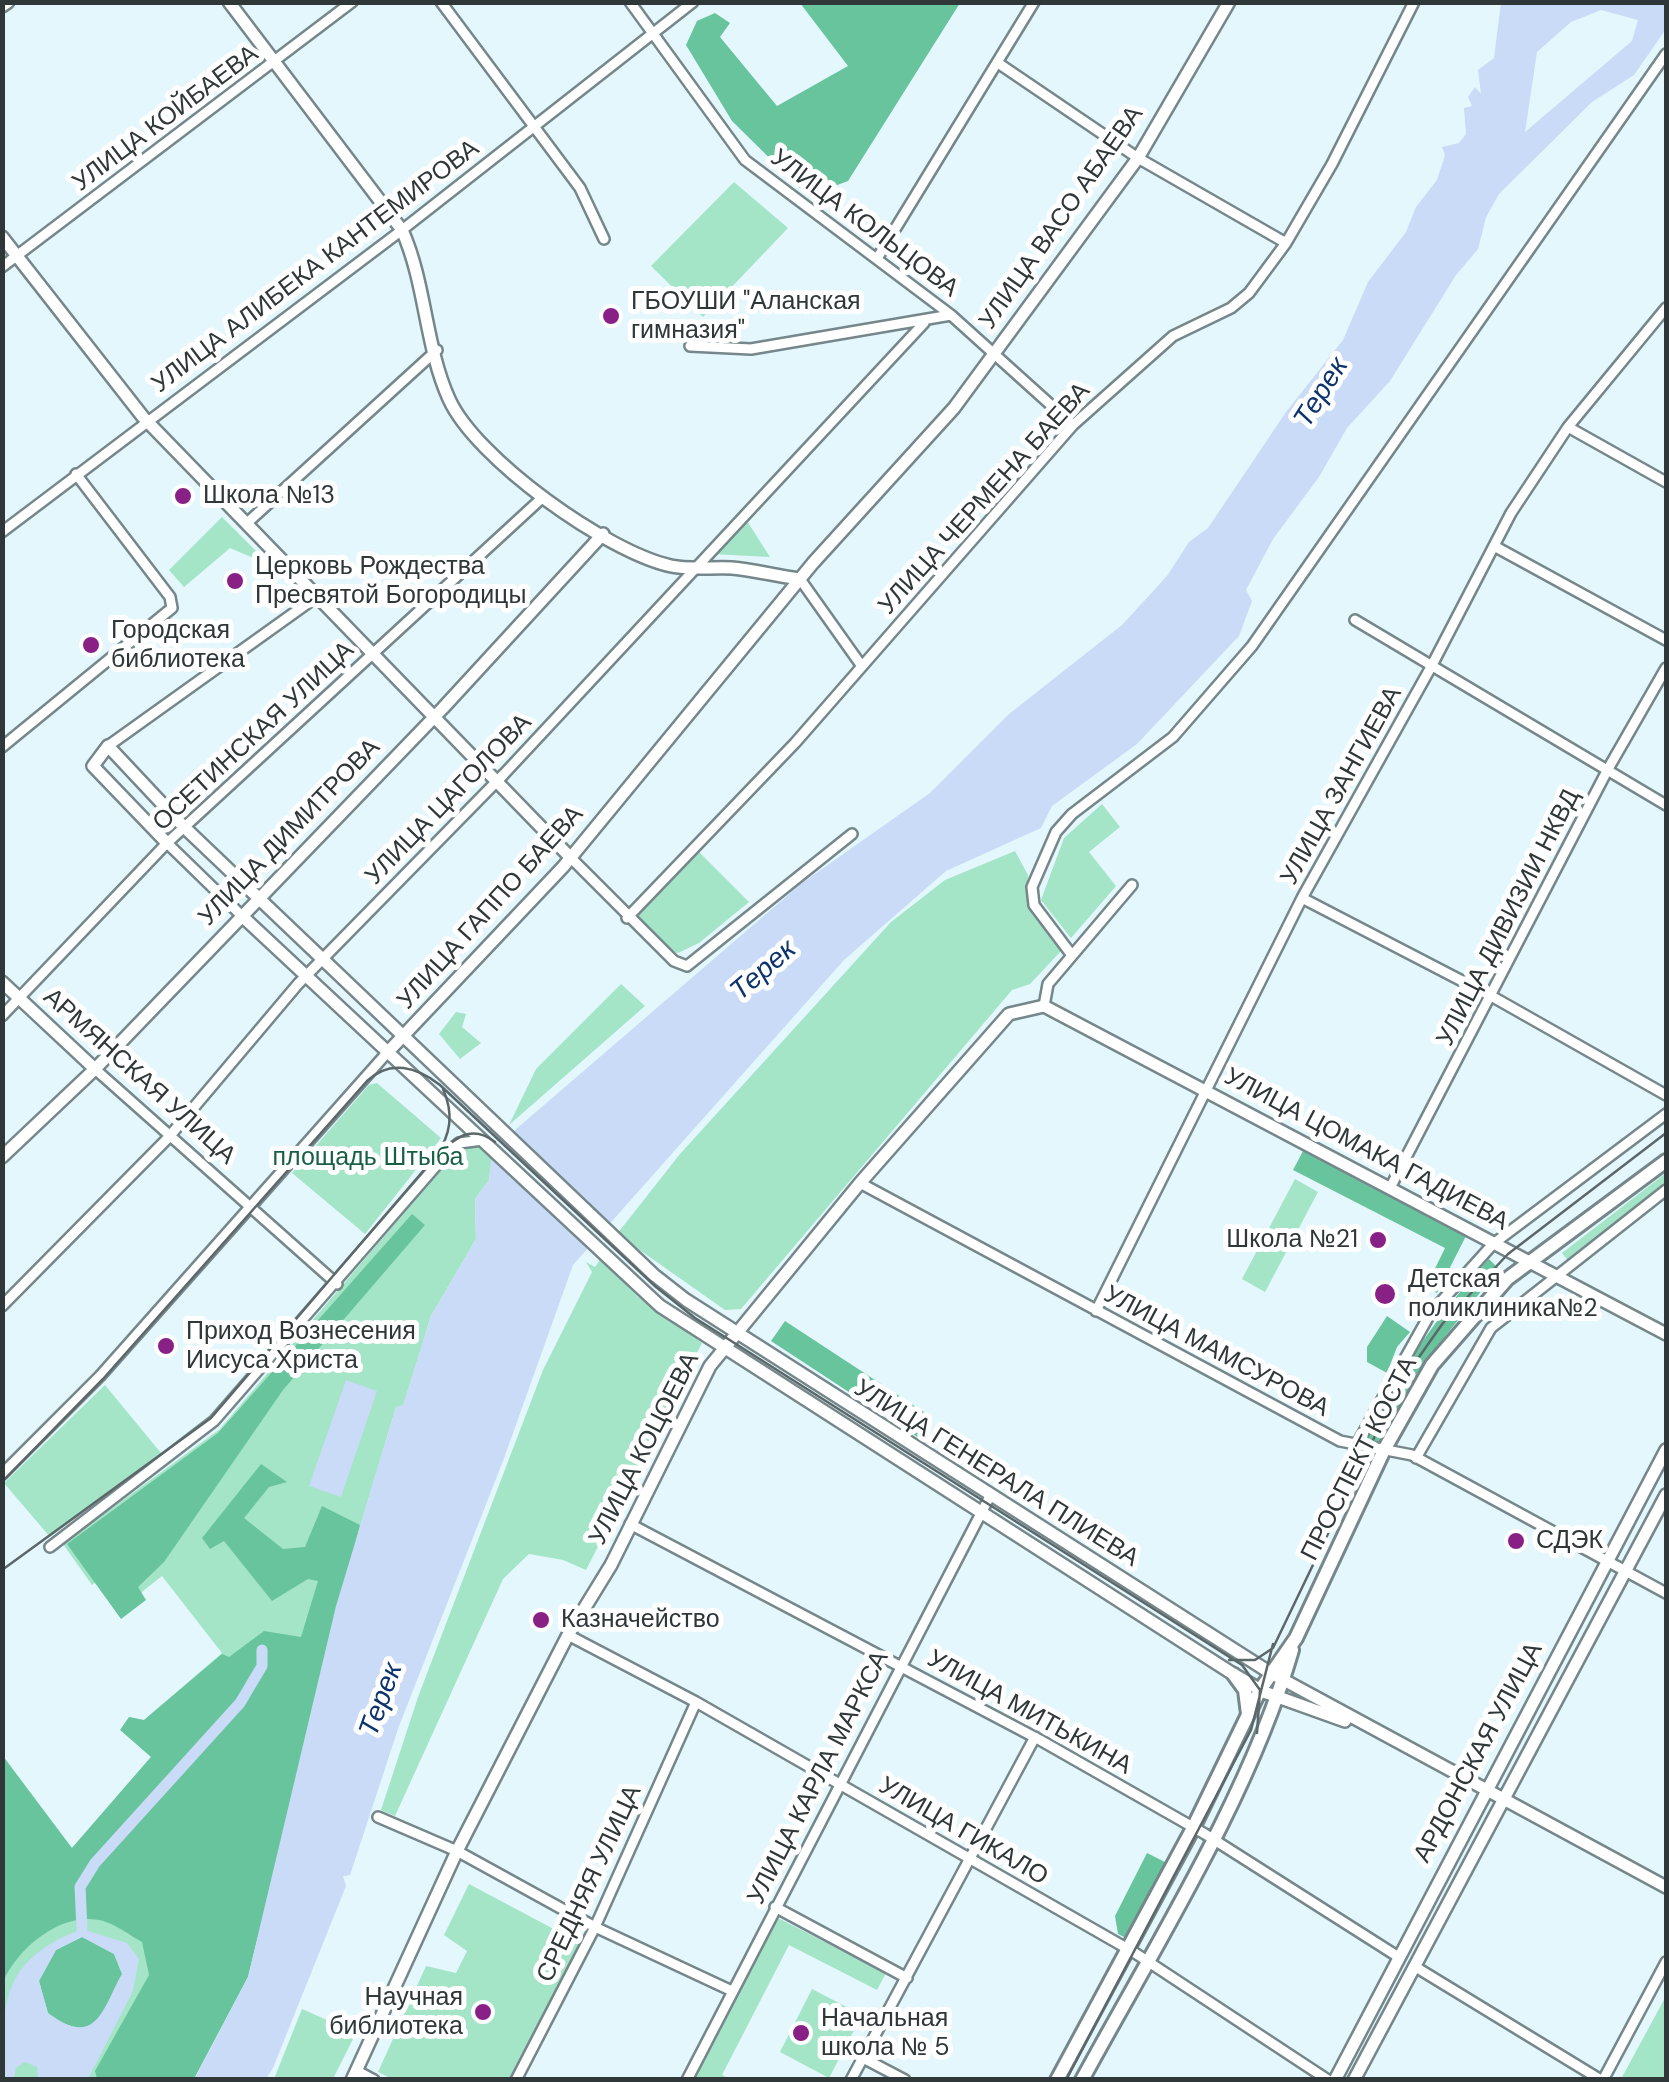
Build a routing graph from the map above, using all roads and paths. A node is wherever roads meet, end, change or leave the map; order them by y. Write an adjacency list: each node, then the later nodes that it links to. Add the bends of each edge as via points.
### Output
1 (229, 2): 11 (main road)
2 (352, 2): 11 (street, УЛИЦА КОЙБАЕВА)
3 (441, 2): 13 (street)
4 (630, 2): 9 (street, УЛИЦА КОЛЬЦОВА)
5 (693, 2): 9 (street, УЛИЦА АЛИБЕКА КАНТЕМИРОВА)
6 (1034, 2): 12 (street)
7 (1228, 2): 14 (main road, УЛИЦА ВАСО АБАЕВА)
8 (1414, 2): 18 (street, УЛИЦА ЧЕРМЕНА БАЕВА)
9 (654, 35): 13 (street, УЛИЦА АЛИБЕКА КАНТЕМИРОВА); 20 (street, УЛИЦА КОЛЬЦОВА, via 745,160)
10 (1666, 54): 62 (street, via 1252,646 1173,737 1056,832 1036,876 1034,905)
11 (276, 62): 15 (main road); 19 (street, УЛИЦА КОЙБАЕВА)
12 (998, 63): 14 (street); 20 (street)
13 (533, 128): 15 (street, УЛИЦА АЛИБЕКА КАНТЕМИРОВА); 17 (street, via 580,188)
14 (1138, 158): 18 (street); 27 (main road, УЛИЦА ВАСО АБАЕВА)
15 (402, 230): 26 (main road); 28 (street, УЛИЦА АЛИБЕКА КАНТЕМИРОВА)
16 (2, 237): 19 (main road)
17 (604, 240)
18 (1286, 244): 29 (street, УЛИЦА ЧЕРМЕНА БАЕВА, via 1241,301 1173,336)
19 (16, 256): 21 (street, УЛИЦА КОЙБАЕВА); 28 (main road)
20 (878, 257): 23 (street, УЛИЦА КОЛЬЦОВА)
21 (2, 266)
22 (1666, 308): 30 (street, УЛИЦА ЗАНГИЕВА)
23 (951, 315): 24 (street); 27 (street, УЛИЦА КОЛЬЦОВА)
24 (924, 323): 25 (street, via 750,349); 38 (street, УЛИЦА ЦАГОЛОВА)
25 (690, 346)
26 (436, 350): 33 (main road, via 460,420); 34 (street)
27 (994, 355): 29 (street, УЛИЦА КОЛЬЦОВА); 39 (main road, УЛИЦА ГАППО БАЕВА)
28 (146, 420): 31 (street, УЛИЦА АЛИБЕКА КАНТЕМИРОВА); 34 (main road)
29 (1073, 425): 44 (street, УЛИЦА ЧЕРМЕНА БАЕВА)
30 (1568, 426): 32 (street); 37 (street, УЛИЦА ЗАНГИЕВА)
31 (76, 474): 35 (street, УЛИЦА АЛИБЕКА КАНТЕМИРОВА); 49 (street, via 172,608)
32 (1666, 482)
33 (542, 498): 36 (main road); 43 (street, ОСЕТИНСКАЯ УЛИЦА)
34 (247, 523): 40 (main road)
35 (2, 532)
36 (603, 534): 38 (main road, via 668,565); 47 (main road, УЛИЦА ДИМИТРОВА)
37 (1494, 546): 42 (street); 45 (street, УЛИЦА ЗАНГИЕВА)
38 (698, 569): 39 (main road); 51 (street, УЛИЦА ЦАГОЛОВА)
39 (800, 579): 44 (street); 56 (main road, УЛИЦА ГАППО БАЕВА)
40 (320, 595): 43 (main road); 48 (street)
41 (1355, 620): 45 (street)
42 (1666, 640)
43 (374, 654): 47 (main road); 53 (street, ОСЕТИНСКАЯ УЛИЦА)
44 (861, 665): 61 (street, УЛИЦА ЧЕРМЕНА БАЕВА)
45 (1432, 666): 50 (street); 58 (street, УЛИЦА ЗАНГИЕВА)
46 (1666, 668): 50 (street, УЛИЦА ДИВИЗИИ НКВД)
47 (435, 715): 51 (main road); 59 (main road, УЛИЦА ДИМИТРОВА)
48 (108, 746): 53 (main road, УЛИЦА ГЕНЕРАЛА ПЛИЕВА); 55 (main road, via 94,766)
49 (2, 747)
50 (1608, 769): 52 (street); 66 (street, УЛИЦА ДИВИЗИИ НКВД)
51 (497, 781): 56 (main road); 63 (street, УЛИЦА ЦАГОЛОВА)
52 (1666, 805)
53 (184, 827): 55 (street, ОСЕТИНСКАЯ УЛИЦА); 59 (main road, УЛИЦА ГЕНЕРАЛА ПЛИЕВА)
54 (852, 834): 61 (street, via 687,966)
55 (167, 844): 60 (street); 67 (street, ОСЕТИНСКАЯ УЛИЦА)
56 (570, 858): 61 (street); 70 (main road, УЛИЦА ГАППО БАЕВА)
57 (1132, 886): 62 (street)
58 (1302, 898): 66 (street); 73 (street, УЛИЦА ЗАНГИЕВА)
59 (259, 899): 60 (main road, УЛИЦА ДИМИТРОВА); 63 (main road, УЛИЦА ГЕНЕРАЛА ПЛИЕВА)
60 (242, 916): 64 (main road, УЛИЦА ГЕНЕРАЛА ПЛИЕВА); 72 (main road, УЛИЦА ДИМИТРОВА)
61 (628, 918)
62 (1071, 954): 68 (street, via 1048,984)
63 (322, 959): 64 (street, УЛИЦА ЦАГОЛОВА); 70 (main road, УЛИЦА ГЕНЕРАЛА ПЛИЕВА)
64 (305, 976): 71 (main road, УЛИЦА ГЕНЕРАЛА ПЛИЕВА); 76 (street, УЛИЦА ЦАГОЛОВА)
65 (2, 982): 67 (main road, АРМЯНСКАЯ УЛИЦА)
66 (1493, 997): 74 (street); 81 (street, УЛИЦА ДИВИЗИИ НКВД)
67 (20, 998): 69 (street, ОСЕТИНСКАЯ УЛИЦА); 72 (main road, АРМЯНСКАЯ УЛИЦА)
68 (1044, 1006): 73 (main road, УЛИЦА ЦОМАКА ГАДИЕВА); 80 (main road, УЛИЦА КОЦОЕВА, via 1009,1014)
69 (2, 1016)
70 (404, 1038): 71 (main road, УЛИЦА ГАППО БАЕВА); 90 (main road, УЛИЦА ГЕНЕРАЛА ПЛИЕВА, via 654,1275)
71 (386, 1054): 77 (main road, УЛИЦА ГЕНЕРАЛА ПЛИЕВА); 83 (street, УЛИЦА ГАППО БАЕВА)
72 (94, 1068): 76 (street, АРМЯНСКАЯ УЛИЦА); 78 (main road, УЛИЦА ДИМИТРОВА)
73 (1204, 1088): 81 (main road, УЛИЦА ЦОМАКА ГАДИЕВА); 89 (street, УЛИЦА ЗАНГИЕВА)
74 (1666, 1096)
75 (1666, 1114): 84 (street, ПРОСПЕКТ КОСТА)
76 (168, 1138): 83 (street, АРМЯНСКАЯ УЛИЦА); 88 (street, УЛИЦА ЦАГОЛОВА)
77 (485, 1142): 87 (street, via 453,1148); 92 (main road, УЛИЦА ГЕНЕРАЛА ПЛИЕВА, via 660,1306)
78 (2, 1157)
79 (1666, 1161): 85 (main road, ПРОСПЕКТ КОСТА)
80 (860, 1184): 89 (street, УЛИЦА МАМСУРОВА); 90 (main road, УЛИЦА КОЦОЕВА)
81 (1390, 1188): 84 (main road, УЛИЦА ЦОМАКА ГАДИЕВА)
82 (1666, 1190): 86 (street)
83 (250, 1207): 87 (street, АРМЯНСКАЯ УЛИЦА); 97 (street, УЛИЦА ГАППО БАЕВА, via 100,1376)
84 (1493, 1244): 85 (main road, УЛИЦА ЦОМАКА ГАДИЕВА); 93 (street, ПРОСПЕКТ КОСТА, via 1430,1314)
85 (1531, 1261): 86 (main road, УЛИЦА ЦОМАКА ГАДИЕВА); 94 (main road, ПРОСПЕКТ КОСТА, via 1480,1306 1432,1364)
86 (1558, 1276): 91 (main road, УЛИЦА ЦОМАКА ГАДИЕВА); 96 (street, via 1491,1328)
87 (336, 1284): 102 (street, via 214,1421)
88 (2, 1306)
89 (1096, 1311): 93 (street, УЛИЦА МАМСУРОВА, via 1340,1441)
90 (738, 1334): 92 (main road, УЛИЦА КОЦОЕВА); 98 (main road, УЛИЦА ГЕНЕРАЛА ПЛИЕВА)
91 (1666, 1334)
92 (722, 1350): 100 (main road, УЛИЦА ГЕНЕРАЛА ПЛИЕВА); 101 (main road, УЛИЦА КОЦОЕВА)
93 (1357, 1444): 94 (street, УЛИЦА МАМСУРОВА)
94 (1384, 1450): 96 (street, УЛИЦА МАМСУРОВА); 109 (main road, ПРОСПЕКТ КОСТА)
95 (1666, 1450): 103 (main road, АРДОНСКАЯ УЛИЦА)
96 (1416, 1458): 103 (street, УЛИЦА МАМСУРОВА)
97 (2, 1474)
98 (990, 1496): 100 (street, УЛИЦА КАРЛА МАРКСА); 109 (main road, УЛИЦА ГЕНЕРАЛА ПЛИЕВА)
99 (1666, 1496): 104 (main road, АРДОНСКАЯ УЛИЦА)
100 (980, 1511): 107 (street, УЛИЦА КАРЛА МАРКСА); 108 (main road, УЛИЦА ГЕНЕРАЛА ПЛИЕВА)
101 (630, 1524): 106 (main road, УЛИЦА КОЦОЕВА); 107 (street, УЛИЦА МИТЬКИНА)
102 (50, 1546)
103 (1608, 1562): 104 (street, УЛИЦА МАМСУРОВА); 117 (main road, АРДОНСКАЯ УЛИЦА)
104 (1626, 1572): 105 (street, УЛИЦА МАМСУРОВА); 118 (main road, АРДОНСКАЯ УЛИЦА)
105 (1666, 1594)
106 (568, 1636): 112 (street, УЛИЦА ГИКАЛО); 122 (main road, УЛИЦА КОЦОЕВА)
107 (900, 1666): 115 (street, УЛИЦА МИТЬКИНА); 116 (street, УЛИЦА КАРЛА МАРКСА)
108 (1234, 1675): 110 (main road, УЛИЦА ГЕНЕРАЛА ПЛИЕВА); 113 (main road, via 1245,1690)
109 (1278, 1677): 110 (main road, ПРОСПЕКТ КОСТА); 111 (main road, ПРОСПЕКТ КОСТА); 114 (main road, УЛИЦА ГЕНЕРАЛА ПЛИЕВА)
110 (1260, 1690): 111 (main road, УЛИЦА ГЕНЕРАЛА ПЛИЕВА); 113 (main road, ПРОСПЕКТ КОСТА)
111 (1279, 1698): 114 (main road, УЛИЦА ГЕНЕРАЛА ПЛИЕВА); 121 (main road, ПРОСПЕКТ КОСТА)
112 (696, 1702): 116 (street, УЛИЦА ГИКАЛО); 126 (street, СРЕДНЯЯ УЛИЦА)
113 (1248, 1715): 120 (main road, ПРОСПЕКТ КОСТА)
114 (1370, 1730): 117 (main road, УЛИЦА ГЕНЕРАЛА ПЛИЕВА)
115 (1035, 1737): 120 (street, УЛИЦА МИТЬКИНА); 123 (street)
116 (838, 1784): 123 (street, УЛИЦА ГИКАЛО); 125 (street, УЛИЦА КАРЛА МАРКСА)
117 (1484, 1790): 118 (main road, УЛИЦА ГЕНЕРАЛА ПЛИЕВА); 128 (main road, АРДОНСКАЯ УЛИЦА)
118 (1501, 1799): 124 (main road, УЛИЦА ГЕНЕРАЛА ПЛИЕВА); 131 (main road, АРДОНСКАЯ УЛИЦА)
119 (378, 1817): 122 (street)
120 (1194, 1828): 121 (street, УЛИЦА МИТЬКИНА); 127 (main road, ПРОСПЕКТ КОСТА)
121 (1211, 1838): 128 (street, УЛИЦА МИТЬКИНА); 129 (main road, ПРОСПЕКТ КОСТА)
122 (457, 1852): 126 (street); 135 (main road, УЛИЦА КОЦОЕВА)
123 (968, 1858): 127 (street, УЛИЦА ГИКАЛО); 132 (street)
124 (1666, 1887)
125 (775, 1907): 132 (street); 133 (street, УЛИЦА КАРЛА МАРКСА)
126 (595, 1926): 133 (street); 137 (street, СРЕДНЯЯ УЛИЦА)
127 (1129, 1950): 129 (street, УЛИЦА ГИКАЛО); 141 (main road, ПРОСПЕКТ КОСТА)
128 (1398, 1956): 143 (main road, АРДОНСКАЯ УЛИЦА)
129 (1147, 1960): 142 (main road, ПРОСПЕКТ КОСТА); 143 (street, УЛИЦА ГИКАЛО)
130 (1666, 1962): 145 (street)
131 (1414, 1966): 144 (main road, АРДОНСКАЯ УЛИЦА); 145 (street)
132 (907, 1978): 134 (street)
133 (732, 1991): 138 (street, УЛИЦА КАРЛА МАРКСА)
134 (864, 2058): 139 (street); 140 (street)
135 (355, 2075): 136 (street)
136 (374, 2080)
137 (516, 2080)
138 (687, 2080)
139 (851, 2080)
140 (905, 2080)
141 (1057, 2080)
142 (1082, 2080)
143 (1331, 2080)
144 (1354, 2080)
145 (1602, 2080)

